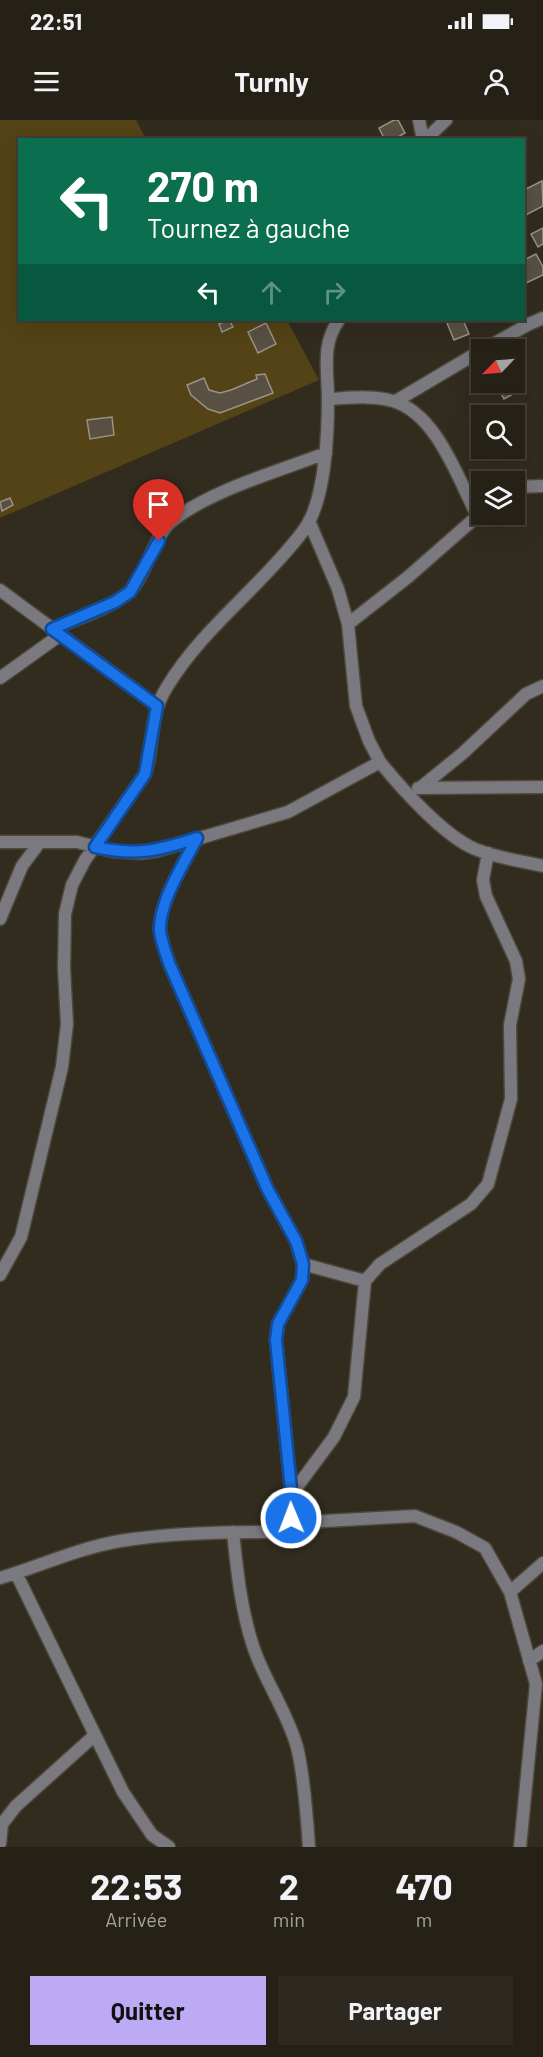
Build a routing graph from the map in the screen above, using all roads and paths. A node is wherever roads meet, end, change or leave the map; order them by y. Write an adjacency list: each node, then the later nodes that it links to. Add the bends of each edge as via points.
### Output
1 (419, 120): 3 (street)
2 (446, 120): 4 (street)
3 (424, 138)
4 (426, 138)
5 (543, 318): 7 (street)
6 (338, 321): 9 (street, via 326,354)
7 (503, 339)
8 (471, 357): 10 (street)
9 (328, 399): 10 (street); 11 (street)
10 (396, 401): 14 (street, via 427,425 439,440)
11 (326, 453): 16 (street); 19 (street, via 190,508 169,523 130,592)
12 (543, 486): 13 (street)
13 (525, 487)
14 (471, 498)
15 (471, 520): 18 (street, via 417,570)
16 (309, 521): 18 (street, via 339,589); 22 (street, via 284,554 183,663)
17 (0, 590): 19 (street)
18 (348, 624): 23 (street, via 356,706)
19 (56, 632): 20 (street); 22 (street)
20 (0, 678)
21 (543, 686): 25 (street, via 526,694)
22 (157, 706): 30 (street, via 145,774)
23 (380, 762): 26 (street); 27 (street, via 288,812)
24 (543, 787): 25 (street)
25 (420, 788): 26 (street)
26 (402, 789): 31 (street, via 457,840)
27 (197, 838): 30 (street, via 141,853); 34 (street, via 167,900 160,933 169,963)
28 (0, 842): 29 (street)
29 (40, 842): 30 (street, via 77,842); 33 (street, via 22,866)
30 (95, 847): 35 (street, via 72,885 65,914 68,1024 63,1067 21,1237)
31 (488, 853): 32 (street); 36 (street, via 483,880 486,896 516,961 519,980 510,1025 511,1099 488,1184 471,1204 380,1264)
32 (543, 866)
33 (0, 919)
34 (303, 1264): 36 (street); 37 (street, via 302,1280 278,1324 276,1340)
35 (0, 1275)
36 (365, 1281): 37 (street, via 354,1397 334,1437)
37 (291, 1495): 38 (street, via 293,1509)
38 (288, 1523): 39 (street, via 273,1532); 43 (street, via 415,1516 485,1548)
39 (233, 1533): 41 (street, via 119,1541); 49 (street, via 240,1594 253,1647 297,1747)
40 (543, 1563): 43 (street)
41 (16, 1573): 42 (street); 46 (street)
42 (0, 1578)
43 (510, 1592): 45 (street)
44 (543, 1651): 45 (street)
45 (529, 1661): 50 (street, via 536,1684)
46 (95, 1736): 47 (street, via 16,1806 2,1824); 48 (street, via 123,1792 152,1835)
47 (0, 1843)
48 (169, 1847)
49 (309, 1847)
50 (520, 1847)

